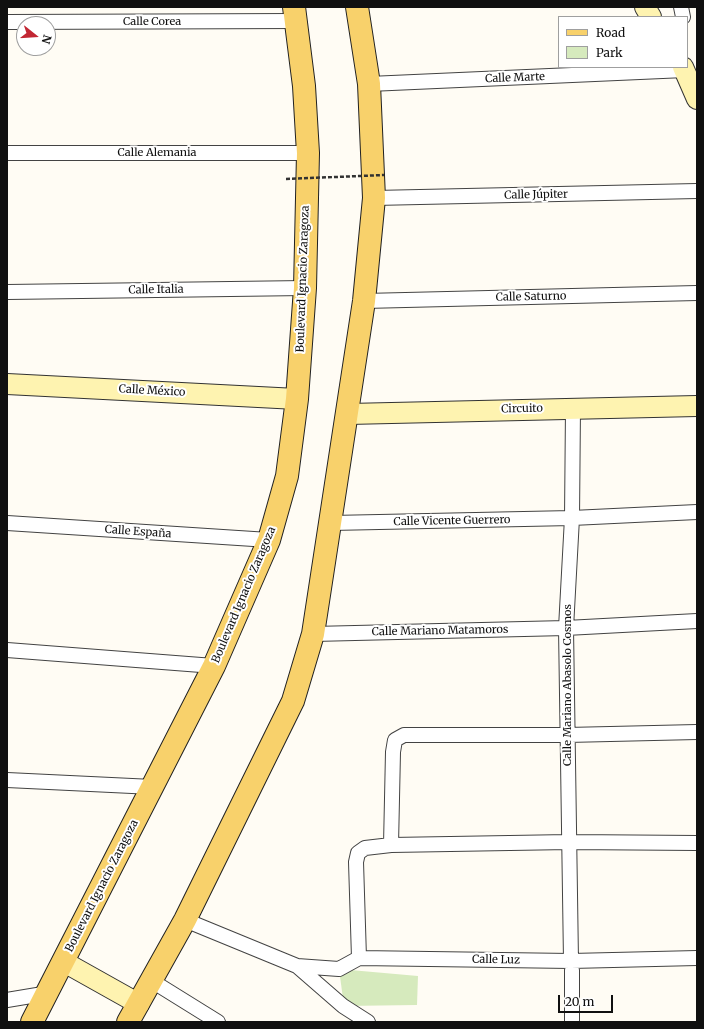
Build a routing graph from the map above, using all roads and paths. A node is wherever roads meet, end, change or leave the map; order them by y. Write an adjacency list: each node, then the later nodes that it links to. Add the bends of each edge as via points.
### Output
1 (357, 7): 7 (main road)
2 (645, 7): 4 (street)
3 (295, 14): 5 (street, Calle Corea); 10 (main road, Boulevard Ignacio Zaragoza, via 304,86)
4 (650, 16)
5 (7, 22)
6 (684, 69): 7 (street, Calle Marte); 8 (street)
7 (369, 84): 14 (main road)
8 (697, 98)
9 (7, 153): 10 (street, Calle Alemania)
10 (308, 153): 15 (main road, Boulevard Ignacio Zaragoza)
11 (384, 175): 12 (path, bridge)
12 (286, 179)
13 (697, 191): 14 (street, Calle Júpiter)
14 (374, 198): 18 (main road)
15 (305, 288): 16 (street, Calle Italia); 20 (main road, Boulevard Ignacio Zaragoza)
16 (7, 292)
17 (697, 293): 18 (street, Calle Saturno)
18 (364, 301): 23 (main road)
19 (7, 384): 20 (street, Calle México)
20 (297, 399): 28 (main road, Boulevard Ignacio Zaragoza, via 287,476)
21 (697, 406): 22 (street, Circuito)
22 (573, 408): 23 (street, Circuito); 25 (street, Calle Mariano Abasolo Cosmos)
23 (348, 414): 27 (main road)
24 (697, 512): 25 (street, Calle Vicente Guerrero)
25 (572, 518): 27 (street, Calle Vicente Guerrero); 30 (street, Calle Mariano Abasolo Cosmos)
26 (7, 523): 28 (street, Calle España)
27 (331, 523): 31 (main road)
28 (268, 540): 33 (main road, Boulevard Ignacio Zaragoza)
29 (697, 621): 30 (street, Calle Mariano Matamoros)
30 (566, 628): 31 (street, Calle Mariano Matamoros); 35 (street, Calle Mariano Abasolo Cosmos)
31 (313, 634): 41 (main road, via 293,701)
32 (7, 650): 33 (street)
33 (214, 666): 37 (main road, Boulevard Ignacio Zaragoza)
34 (697, 732): 35 (street)
35 (567, 735): 38 (street, Calle Mariano Abasolo Cosmos); 40 (street, via 404,735 395,740)
36 (7, 780): 37 (street)
37 (153, 787): 44 (main road, Boulevard Ignacio Zaragoza)
38 (568, 842): 39 (street); 40 (street); 46 (street, Calle Mariano Abasolo Cosmos)
39 (697, 844)
40 (391, 845): 42 (street, via 365,848 358,853 356,862)
41 (185, 920): 45 (street); 47 (main road)
42 (359, 958): 45 (street, Calle Luz, via 339,969); 46 (street, Calle Luz)
43 (697, 958): 46 (street, Calle Luz)
44 (64, 962): 48 (main road, Boulevard Ignacio Zaragoza); 50 (street)
45 (297, 966): 53 (street, via 343,1006)
46 (571, 966): 54 (street, Calle Mariano Abasolo Cosmos)
47 (152, 981): 50 (main road); 52 (street)
48 (49, 992): 49 (street); 51 (main road, Boulevard Ignacio Zaragoza)
49 (7, 1000)
50 (134, 1013)
51 (32, 1022)
52 (218, 1022)
53 (368, 1022)
54 (572, 1022)

